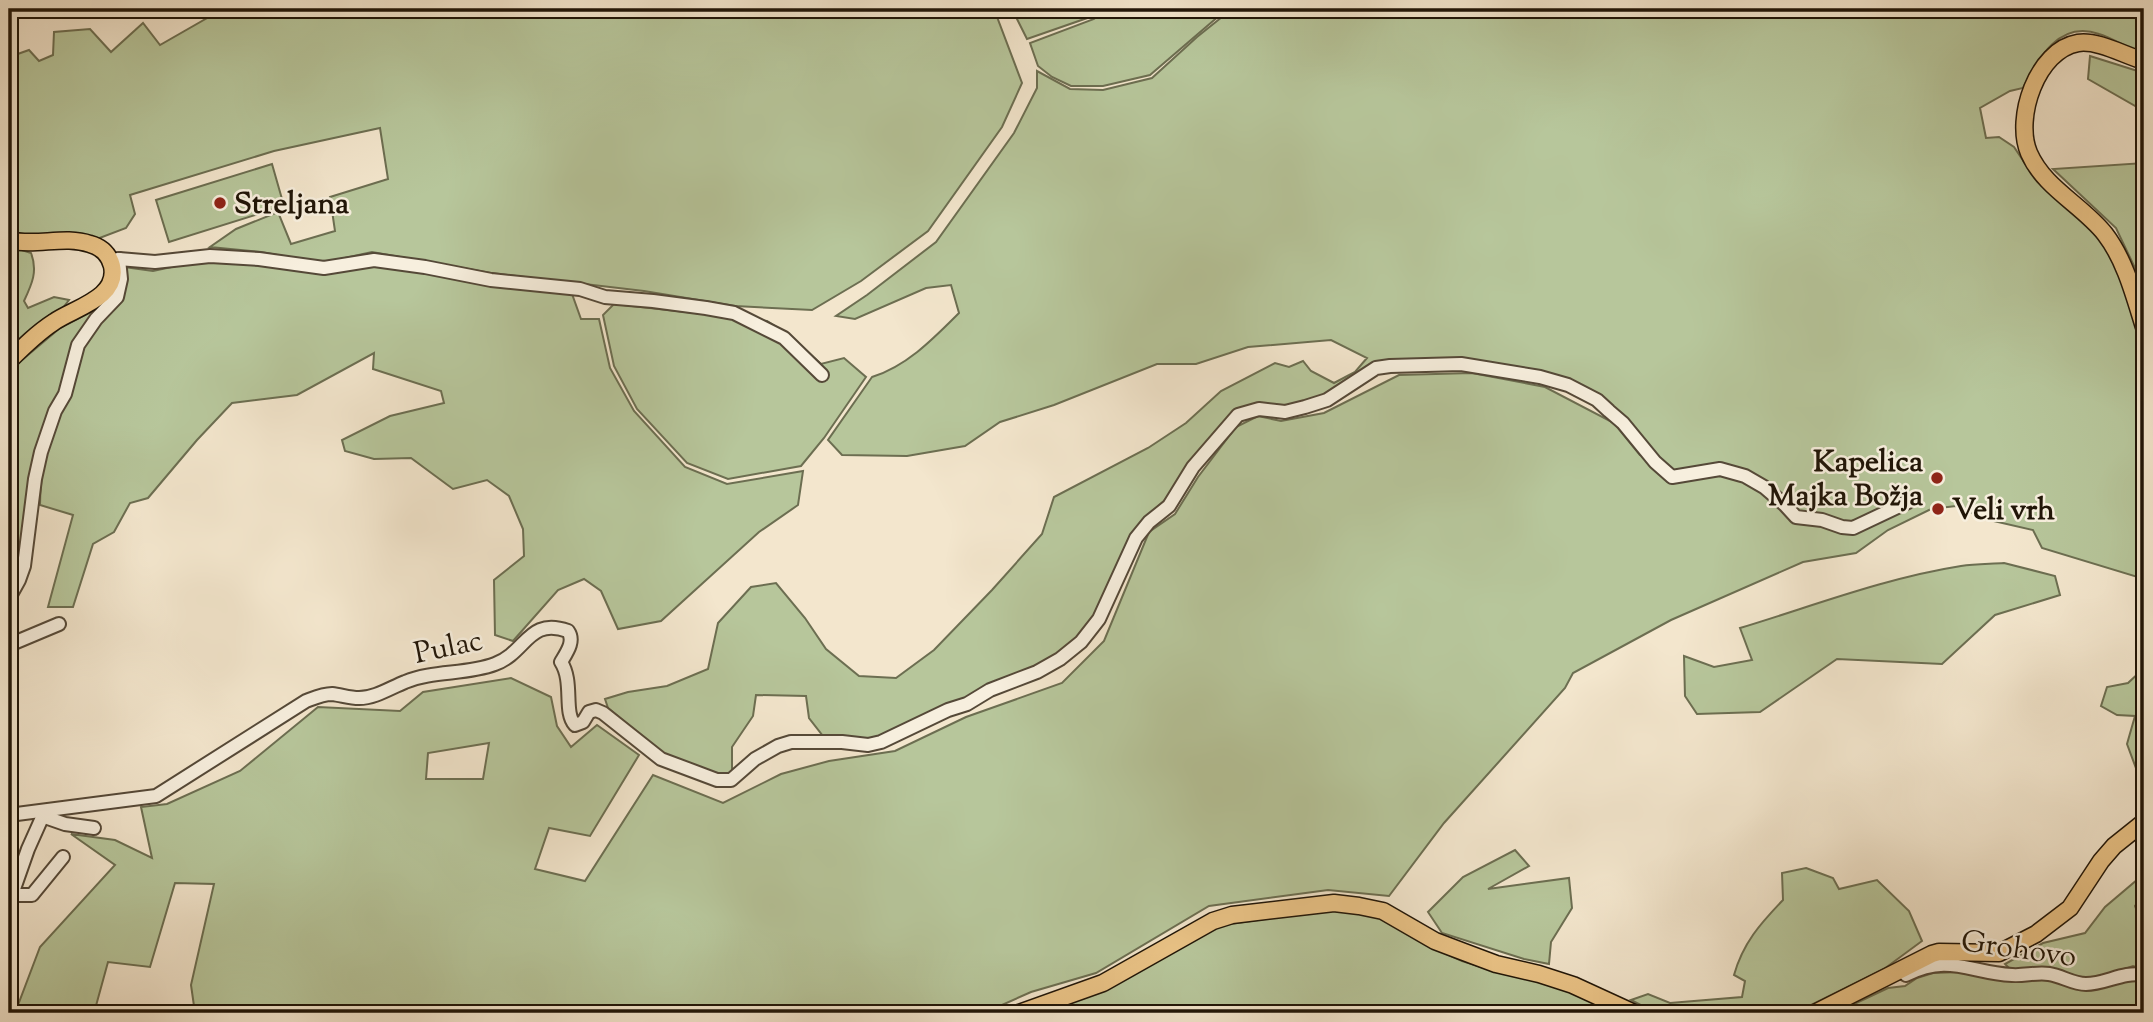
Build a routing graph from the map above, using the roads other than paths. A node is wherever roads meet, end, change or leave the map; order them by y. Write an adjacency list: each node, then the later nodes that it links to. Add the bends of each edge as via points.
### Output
1 (2144, 61): 4 (main road, via 2101,46 2081,43 2065,47 2040,71 2025,116 2025,138 2040,172 2104,233 2120,260)
2 (9, 240): 3 (main road, via 80,241)
3 (115, 260): 5 (main road, via 104,293 53,322); 6 (street, via 155,262 210,256 324,268 374,260 580,289 605,297 706,308 734,313 783,338); 8 (street, via 121,279 117,297 78,345 65,394 41,452 24,566)
4 (2144, 327)
5 (9, 361)
6 (822, 375)
7 (1908, 502): 11 (street, Pulac, via 1853,528 1800,519 1745,476 1720,470 1672,477 1597,400 1568,385 1454,363 1376,368 1327,400 1285,412 1246,411 1231,421 1193,467 1169,506 1143,527 1099,619 1081,642 1037,672 881,742 868,746 791,742 723,780 669,764 603,713 589,712 580,725 571,720 570,688 561,662 571,635 548,627 532,633 515,653 485,668 418,677 373,696 329,694 306,701 156,796)
8 (9, 598)
9 (59, 624): 10 (street)
10 (9, 645)
11 (43, 814): 12 (street, Pulac); 14 (street, via 65,824); 16 (street)
12 (9, 816)
13 (2144, 822): 17 (main road, via 2101,861 2070,908 2036,934 1999,953 1939,952)
14 (94, 828)
15 (63, 857): 16 (street, via 32,895)
16 (10, 899)
17 (1890, 975): 18 (street, Grohovo, via 1895,979 1924,967 1948,964 2012,975 2050,974 2081,984); 21 (main road)
18 (2144, 975)
19 (1019, 1013): 20 (main road, via 1103,983 1213,921 1334,903 1383,911 1436,941 1496,964 1573,985)
20 (1634, 1013)
21 (1815, 1013)

